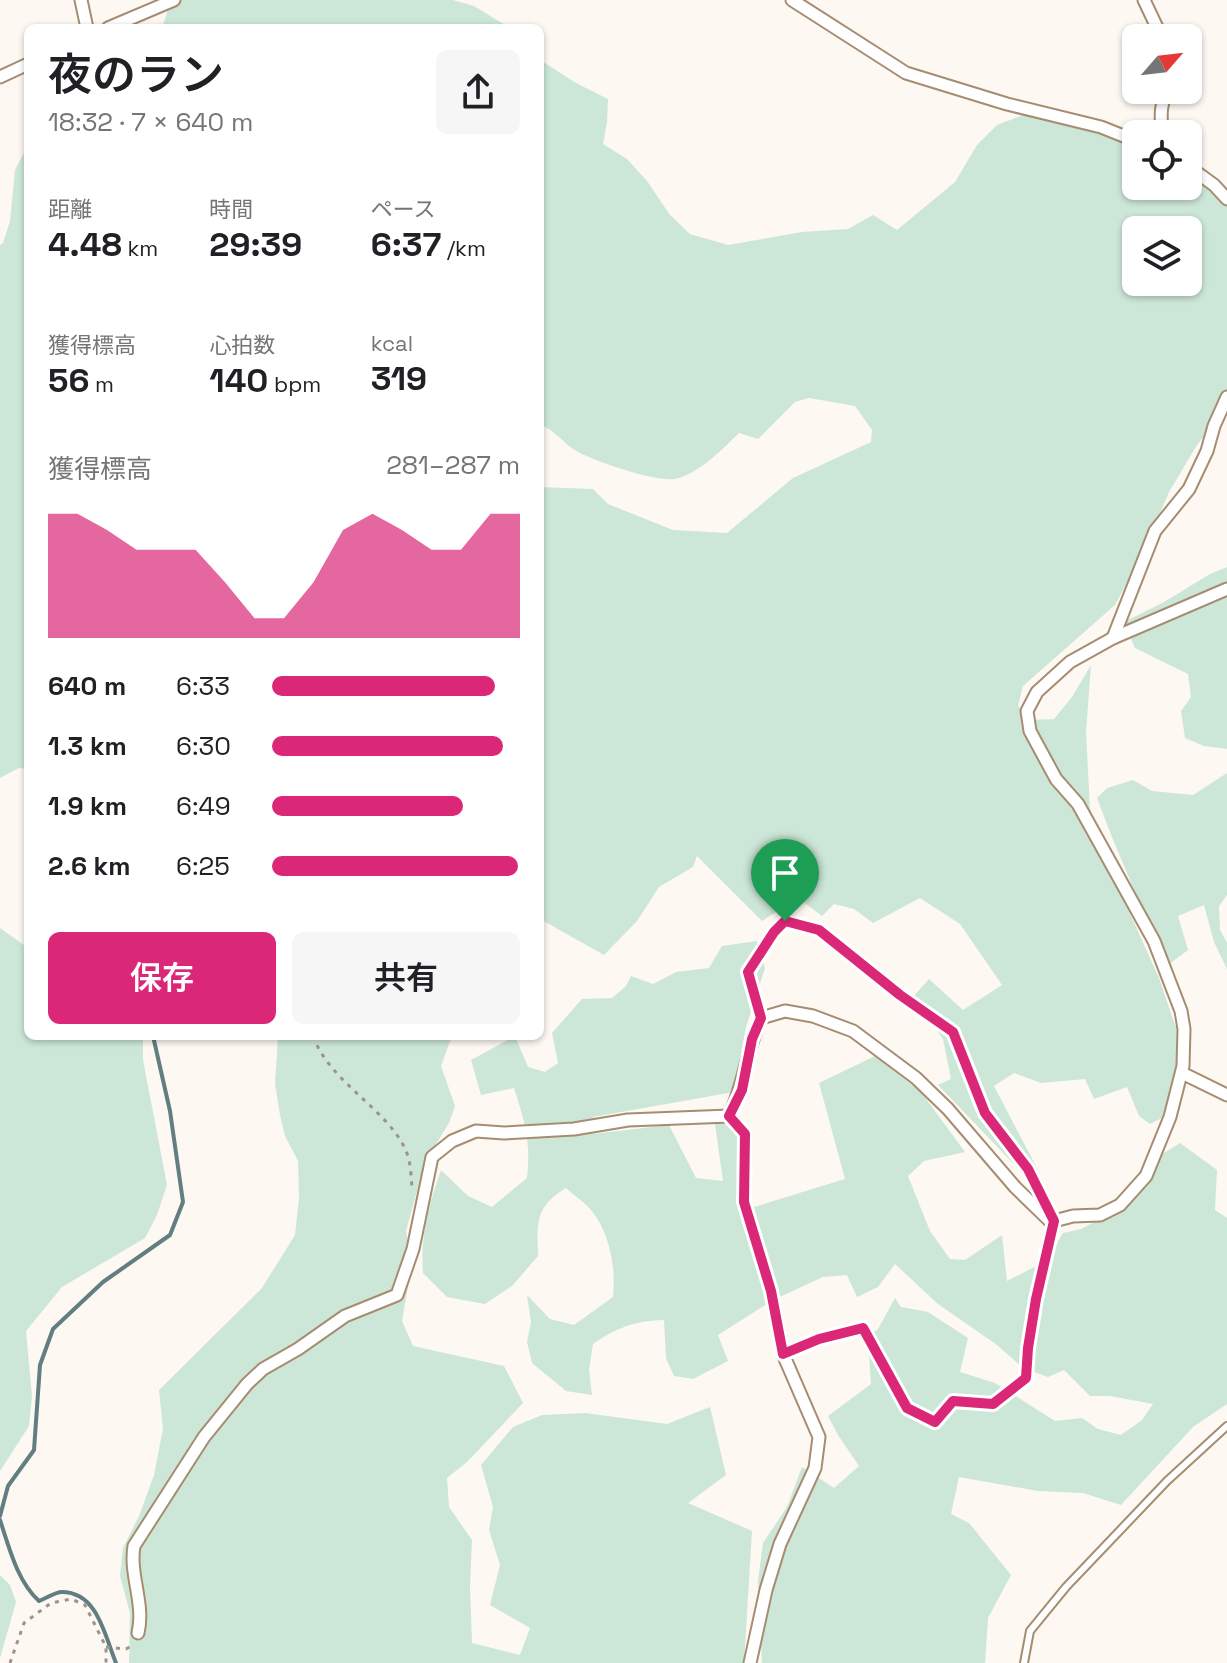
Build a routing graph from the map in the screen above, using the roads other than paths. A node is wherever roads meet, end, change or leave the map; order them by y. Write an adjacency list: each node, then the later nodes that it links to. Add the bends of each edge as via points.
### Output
1 (81, 0): 5 (street)
2 (174, 0): 6 (street)
3 (792, 0): 10 (street, via 906,73)
4 (1144, 0): 7 (street)
5 (86, 24)
6 (117, 24)
7 (1155, 24)
8 (24, 66): 9 (street)
9 (0, 77)
10 (1122, 136)
11 (1202, 176): 12 (street)
12 (1227, 199)
13 (1227, 397): 15 (street, via 1189,489 1155,531)
14 (1227, 589): 15 (street)
15 (1113, 638): 16 (street, via 1070,662 1037,692 1027,711 1030,731 1056,779 1078,804 1154,941 1181,1011)
16 (1182, 1073): 17 (street); 18 (street, via 1154,1160 1136,1189 1100,1215 1073,1216 1053,1224 916,1078 853,1031 813,1016 785,1011 761,1018 742,1090)
17 (1227, 1095)
18 (729, 1116): 20 (street, via 476,1131 432,1157 413,1249 397,1295 345,1316 247,1384 204,1437 134,1546); 21 (street, via 745,1134 744,1202 771,1291 783,1354 819,1437 815,1468 777,1555)
19 (1227, 1426): 22 (lane, via 1066,1587 1030,1631)
20 (138, 1633)
21 (750, 1663)
22 (1024, 1663)

